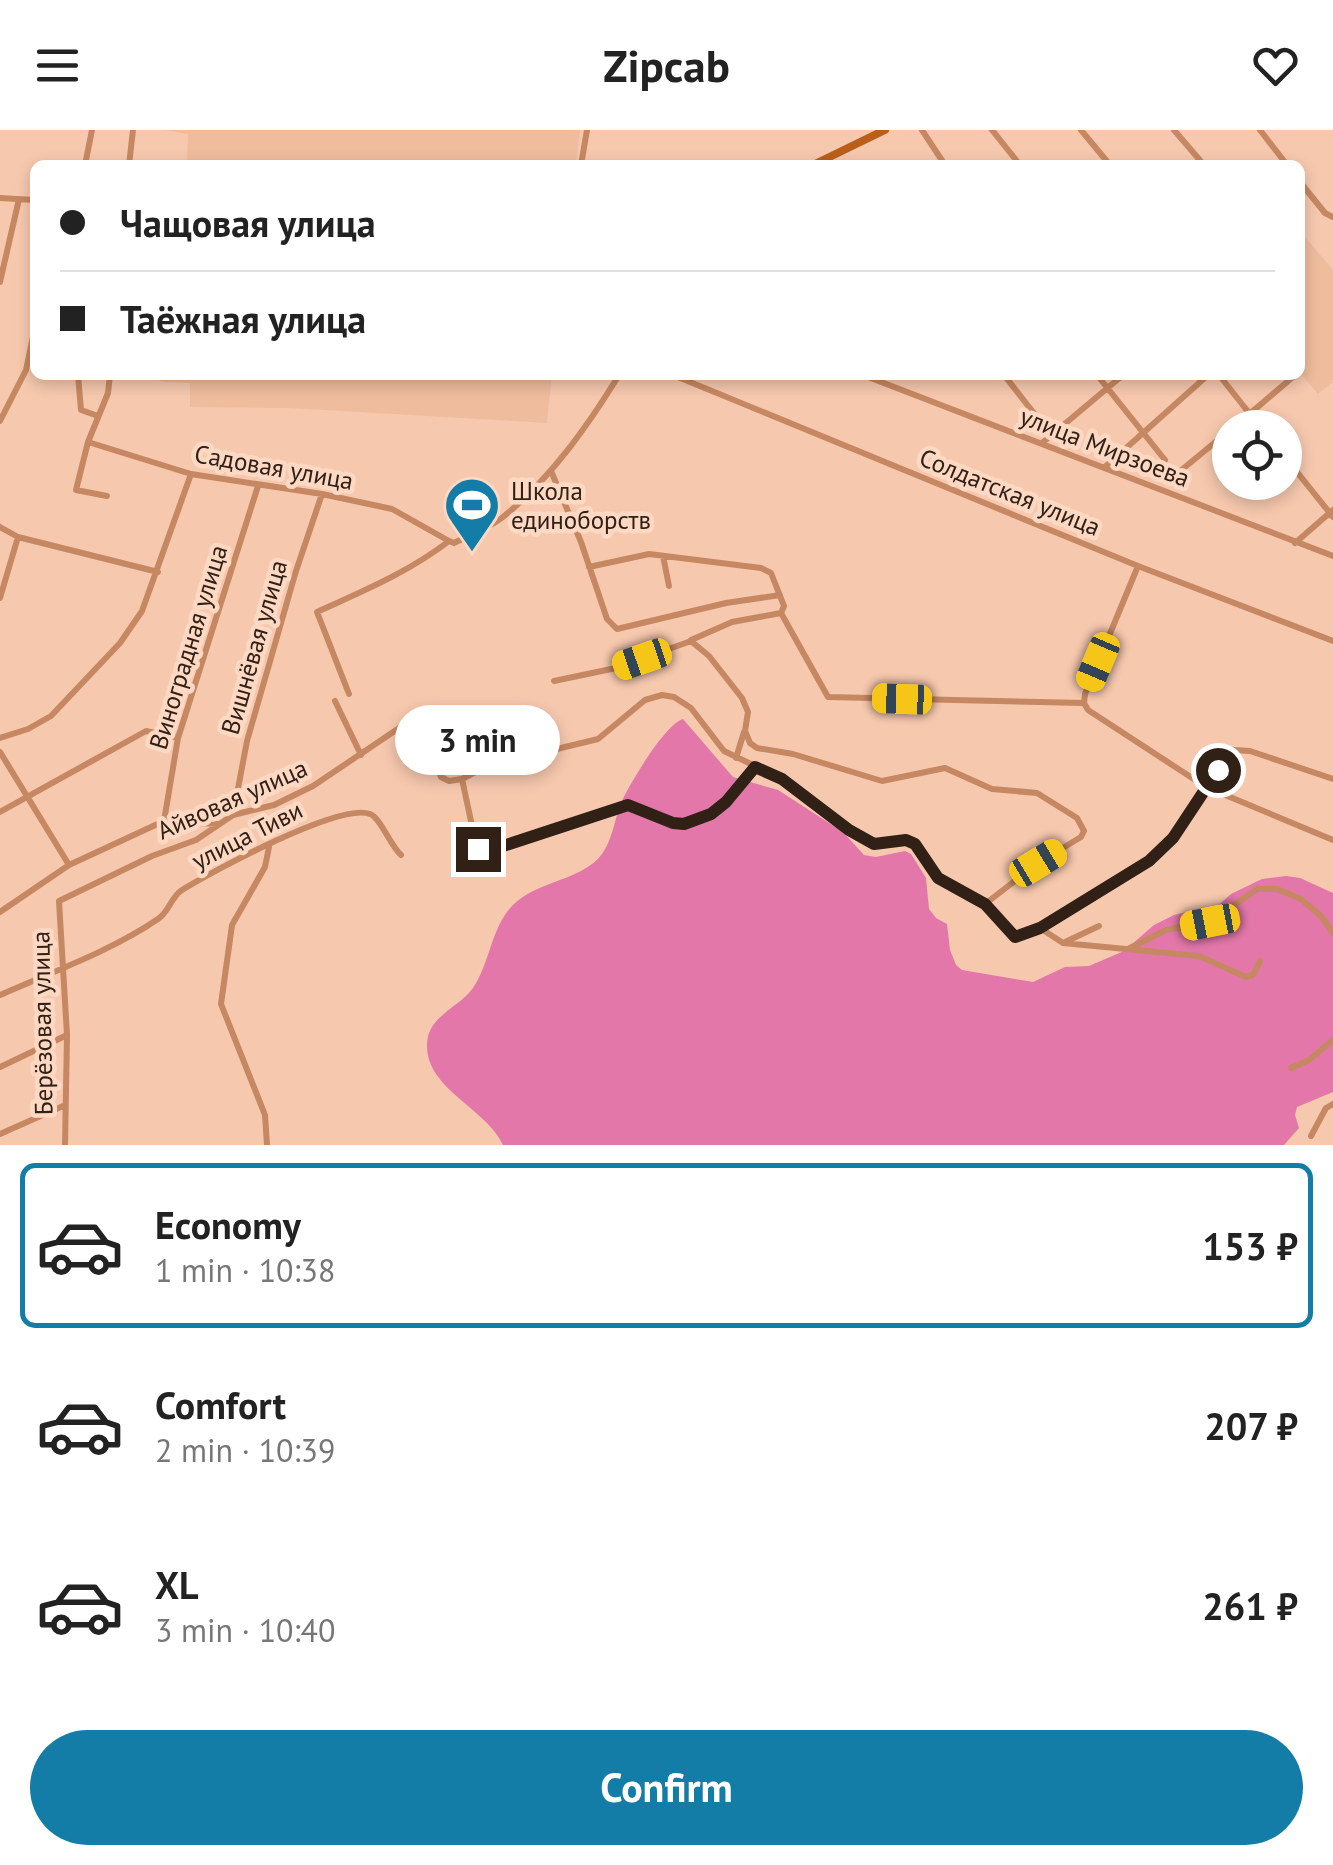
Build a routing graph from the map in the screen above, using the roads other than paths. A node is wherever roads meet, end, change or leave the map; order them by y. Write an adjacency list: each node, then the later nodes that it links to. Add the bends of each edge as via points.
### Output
1 (92, 130): 10 (street)
2 (133, 130): 11 (street)
3 (586, 130): 12 (street)
4 (885, 130): 13 (street)
5 (922, 130): 14 (street)
6 (992, 130): 15 (street)
7 (1081, 130): 16 (street)
8 (1174, 130): 17 (street)
9 (1260, 130): 18 (street)
10 (86, 160)
11 (130, 160)
12 (583, 160)
13 (823, 160)
14 (942, 160)
15 (1016, 160)
16 (1106, 160)
17 (1200, 160)
18 (1283, 160)
19 (1305, 188): 23 (street)
20 (0, 198): 21 (street)
21 (19, 199): 22 (street); 24 (street)
22 (30, 200)
23 (1329, 215)
24 (0, 282)
25 (30, 351): 41 (street)
26 (78, 380): 40 (street, via 81,410)
27 (109, 380): 40 (street)
28 (615, 380): 49 (street)
29 (685, 380): 63 (street, Солдатская улица)
30 (876, 380): 45 (street, улица Мирзоева)
31 (1008, 380): 43 (street)
32 (1101, 380): 37 (street)
33 (1117, 380): 37 (street)
34 (1202, 380): 42 (street)
35 (1224, 380): 38 (street)
36 (1289, 380): 39 (street)
37 (1107, 388): 42 (street); 43 (street)
38 (1248, 410)
39 (1254, 410)
40 (98, 416): 44 (street)
41 (0, 422)
42 (1143, 433): 47 (street); 48 (street)
43 (1052, 434): 45 (street)
44 (88, 442): 51 (street, Садовая улица); 55 (street, via 76,490)
45 (1042, 443): 48 (street, улица Мирзоева)
46 (1212, 444): 50 (street)
47 (1165, 460)
48 (1106, 466): 60 (street, улица Мирзоева)
49 (551, 470): 59 (street, via 501,519 454,544); 64 (street)
50 (1178, 472)
51 (192, 474): 53 (street, Садовая улица); 65 (street)
52 (1302, 477): 56 (street)
53 (258, 486): 54 (street, Садовая улица); 80 (street, Виноградная улица)
54 (322, 494): 59 (street, Садовая улица, via 392,509); 90 (street, Вишнёвая улица, via 248,740)
55 (107, 496)
56 (1332, 513): 60 (street)
57 (0, 526): 58 (street)
58 (18, 537): 65 (street); 68 (street)
59 (449, 540): 73 (street, via 389,579 317,612)
60 (1295, 543): 62 (street, улица Мирзоева)
61 (663, 556): 64 (street); 66 (street); 67 (street, via 768,569)
62 (1333, 556)
63 (1138, 566): 71 (street, Солдатская улица); 75 (street)
64 (590, 567): 67 (street, via 617,630)
65 (158, 572): 79 (street, via 120,643 70,700 28,729)
66 (669, 586)
67 (780, 594): 69 (street)
68 (0, 598)
69 (781, 613): 70 (street, via 732,622); 75 (street, via 828,697)
70 (691, 641): 72 (street); 78 (street, via 742,698 748,712)
71 (1333, 641)
72 (554, 681)
73 (349, 694)
74 (335, 701): 82 (street)
75 (1084, 703): 87 (street)
76 (540, 714): 85 (street, via 455,740 439,752 441,777)
77 (414, 718): 82 (street, Айвовая улица)
78 (744, 731): 83 (street); 98 (street, via 757,748 882,781 945,768 992,789 1038,794 1082,824 1081,837)
79 (0, 738)
80 (178, 738): 88 (street, via 146,731); 91 (street, Виноградная улица)
81 (0, 752): 88 (street)
82 (361, 755): 90 (street, Айвовая улица, via 274,806)
83 (736, 759): 84 (street); 85 (street, via 691,708 662,694 635,706 598,739 487,766)
84 (755, 767): 85 (street, via 726,802 684,824 628,805 488,851 478,849); 98 (street, via 874,844 915,844 938,878)
85 (462, 779)
86 (1333, 779): 87 (street, via 1242,748 1229,754)
87 (1206, 787): 93 (street); 101 (street, via 1149,861)
88 (26, 798): 89 (street); 96 (street)
89 (0, 812)
90 (234, 815): 92 (street, Айвовая улица)
91 (164, 822): 92 (street); 96 (street)
92 (218, 824): 97 (street, Айвовая улица)
93 (1333, 840)
94 (270, 846): 95 (street, улица Тиви, via 325,818 366,812); 106 (street, улица Тиви, via 177,892 162,917); 117 (street, via 232,926 220,1004 265,1115)
95 (400, 855)
96 (69, 865): 99 (street)
97 (59, 901): 106 (street, Берёзовая улица)
98 (985, 904): 101 (street, via 1015,937)
99 (0, 912)
100 (1099, 926): 103 (street)
101 (1040, 928): 103 (street)
102 (1333, 934): 104 (street, via 1300,898 1257,889 1210,922 1166,930)
103 (1063, 944): 104 (street)
104 (1128, 949): 105 (street, via 1199,956 1246,977)
105 (1260, 961)
106 (64, 966): 107 (street, улица Тиви); 108 (street, Берёзовая улица)
107 (0, 995)
108 (66, 1035): 110 (street); 113 (street, Берёзовая улица)
109 (1333, 1040): 111 (street)
110 (0, 1067)
111 (1292, 1068)
112 (1333, 1104): 115 (street)
113 (64, 1106): 114 (street); 116 (street, Берёзовая улица)
114 (0, 1134)
115 (1311, 1136)
116 (65, 1145)
117 (267, 1145)

